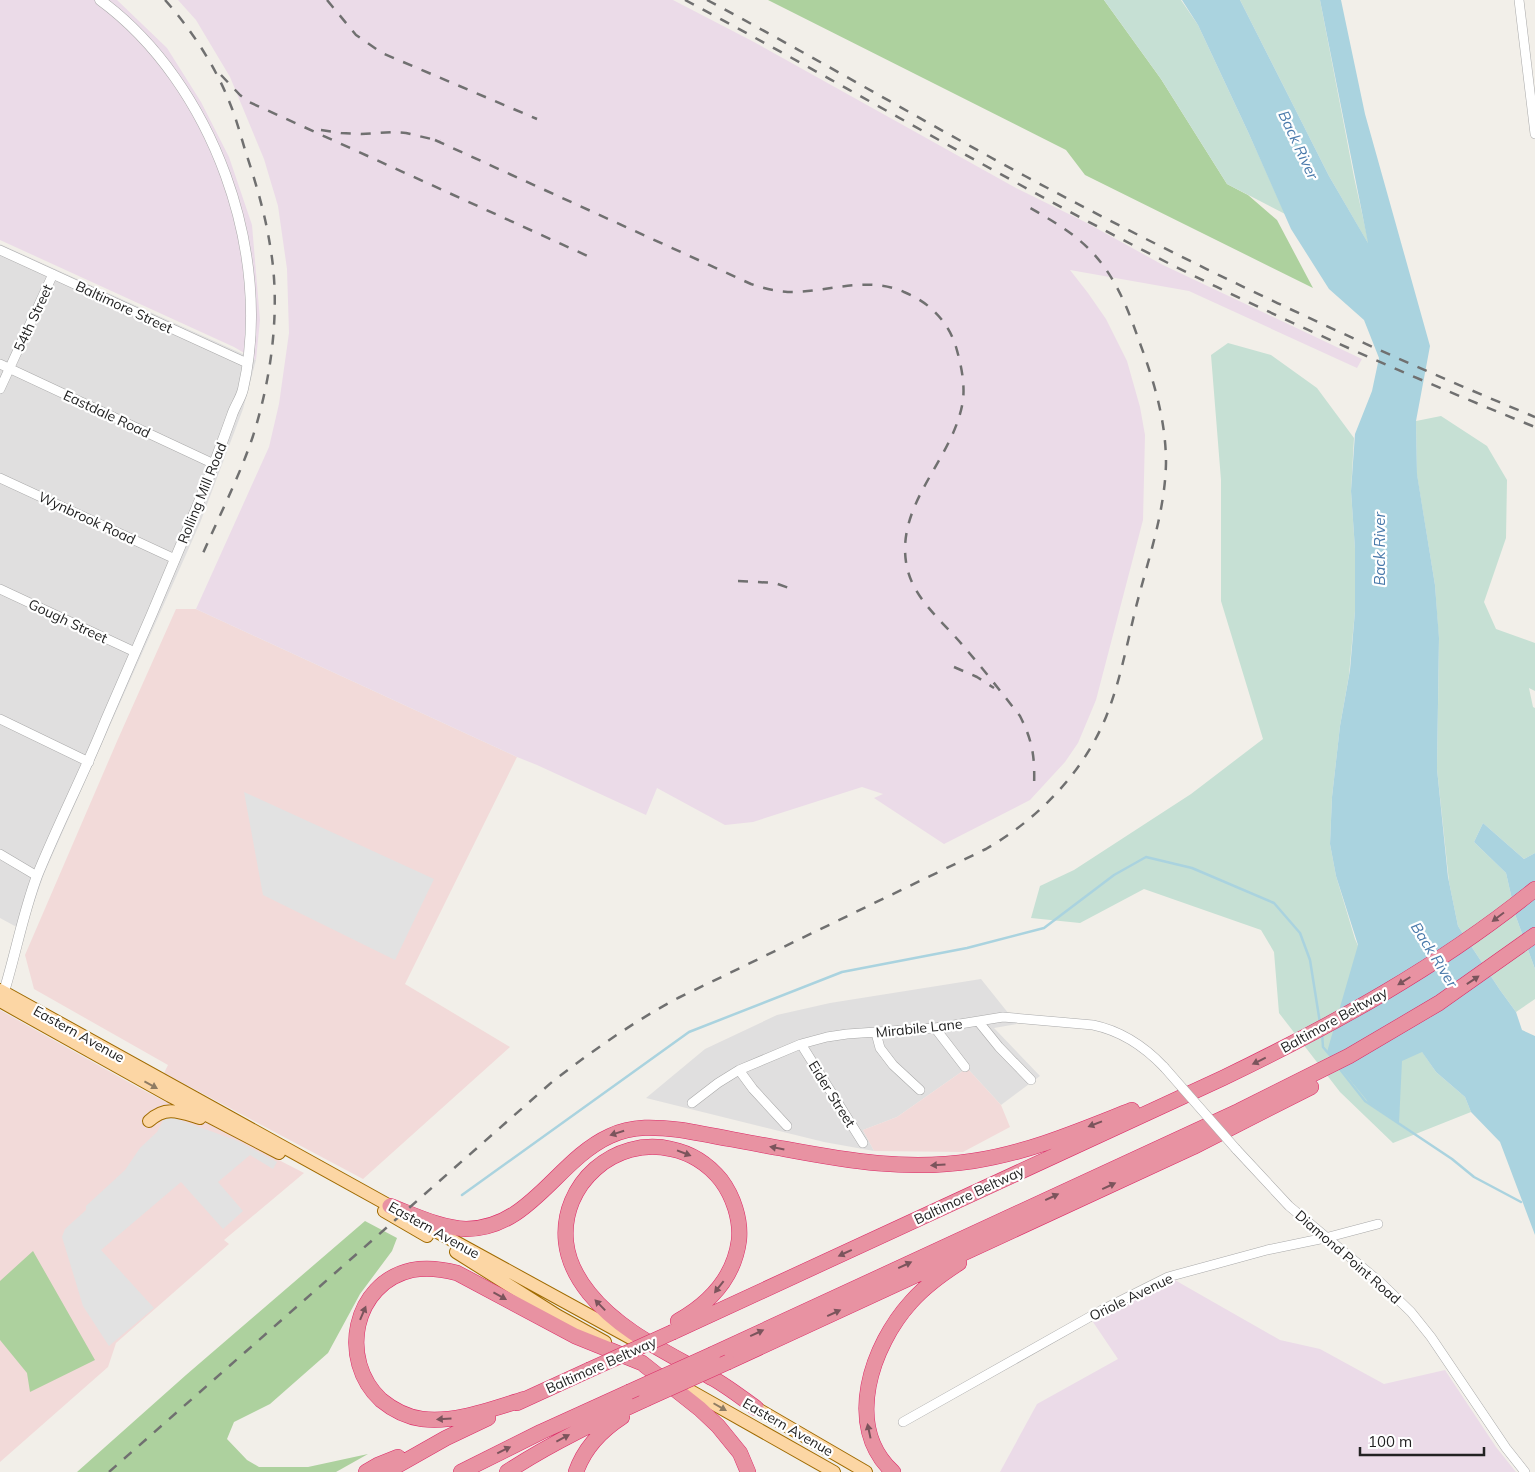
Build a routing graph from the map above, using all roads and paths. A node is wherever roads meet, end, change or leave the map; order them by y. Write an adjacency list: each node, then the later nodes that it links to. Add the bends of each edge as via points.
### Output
1 (100, 0): 6 (street, Rolling Mill Road, via 141,36 177,81 205,127 223,166 238,213 249,275 251,333)
2 (1519, 0): 3 (street)
3 (1535, 134)
4 (0, 250): 5 (street, Baltimore Street)
5 (53, 274): 6 (street, Baltimore Street); 8 (street, 54th Street)
6 (247, 363): 10 (street, Rolling Mill Road, via 242,392)
7 (0, 364): 8 (street, Eastdale Road)
8 (9, 369): 9 (street, 54th Street); 10 (street, Eastdale Road)
9 (0, 389)
10 (214, 464): 12 (street, Rolling Mill Road)
11 (0, 478): 12 (street, Wynbrook Road)
12 (175, 559): 14 (street, Rolling Mill Road)
13 (0, 590): 14 (street, Gough Street)
14 (135, 652): 16 (street, Rolling Mill Road)
15 (0, 719): 16 (street)
16 (89, 762): 18 (street, Rolling Mill Road)
17 (0, 854): 18 (street)
18 (37, 876): 21 (street, Rolling Mill Road)
19 (1535, 889): 29 (highway, Baltimore Beltway, one-way to 29, via 1474,935 1377,998)
20 (1535, 935): 31 (highway, one-way to 20, via 1439,1003)
21 (1, 998): 35 (main road, Eastern Avenue, one-way to 35); 38 (main road, Eastern Avenue)
22 (978, 1021): 23 (street, Mirabile Lane); 26 (street, Mirabile Lane, via 1003,1017 1099,1026 1119,1032); 30 (street)
23 (935, 1028): 24 (street, Mirabile Lane); 27 (street)
24 (876, 1033): 25 (street, Mirabile Lane, via 842,1034); 32 (street, via 880,1048 893,1065)
25 (801, 1044): 28 (street, Mirabile Lane); 37 (street, Eider Street)
26 (1154, 1056): 41 (street, Diamond Point Road, bridge, via 1289,1206)
27 (965, 1067)
28 (739, 1070): 33 (street, Mirabile Lane); 36 (street)
29 (1223, 1078): 38 (highway, one-way to 38, via 1031,1147 974,1161 905,1166 859,1163 681,1130 641,1127 601,1141 583,1153 520,1210 495,1224 454,1228); 42 (highway, Baltimore Beltway, one-way to 42)
30 (1031, 1080)
31 (1313, 1080): 39 (highway, one-way to 31, via 1193,1147); 51 (highway, one-way to 31, bridge, via 532,1436)
32 (920, 1090)
33 (692, 1103)
34 (149, 1121): 35 (main road, via 157,1113 176,1111)
35 (225, 1125): 43 (main road, Eastern Avenue, via 472,1261 558,1316)
36 (787, 1126)
37 (863, 1143)
38 (390, 1206): 46 (main road, Eastern Avenue)
39 (1061, 1208): 45 (highway, one-way to 39, bridge); 57 (highway, one-way to 39, via 874,1447 867,1419 867,1402 876,1362 894,1323 911,1302 946,1271)
40 (1378, 1224): 41 (street, Oriole Avenue)
41 (1326, 1238): 47 (street, Oriole Avenue, via 1168,1277 1102,1310); 58 (street, Diamond Point Road, via 1381,1283 1424,1327)
42 (669, 1330): 44 (highway, Baltimore Beltway, bridge); 46 (highway, one-way to 42, via 715,1379 616,1320 589,1294 574,1271 566,1242 566,1226 576,1194 604,1161 629,1149 661,1147 694,1157 726,1187 738,1219 737,1253 725,1280 704,1304)
43 (642, 1363): 44 (highway, one-way to 43, via 449,1419 420,1419 397,1411 376,1394 359,1365 357,1333 364,1309 379,1289 398,1276 418,1269 442,1269 466,1277 575,1336); 54 (highway, via 718,1426 740,1453); 55 (main road, Eastern Avenue, one-way to 55)
44 (525, 1399): 48 (highway, Baltimore Beltway)
45 (646, 1399): 52 (highway, one-way to 45, via 568,1435); 53 (highway, via 600,1435 587,1450)
46 (756, 1408): 56 (main road, Eastern Avenue)
47 (903, 1422)
48 (446, 1438): 49 (highway); 50 (highway, Baltimore Beltway)
49 (366, 1472)
50 (386, 1472)
51 (461, 1472)
52 (506, 1472)
53 (576, 1472)
54 (748, 1472)
55 (834, 1472)
56 (866, 1472)
57 (893, 1472)
58 (1525, 1472)

